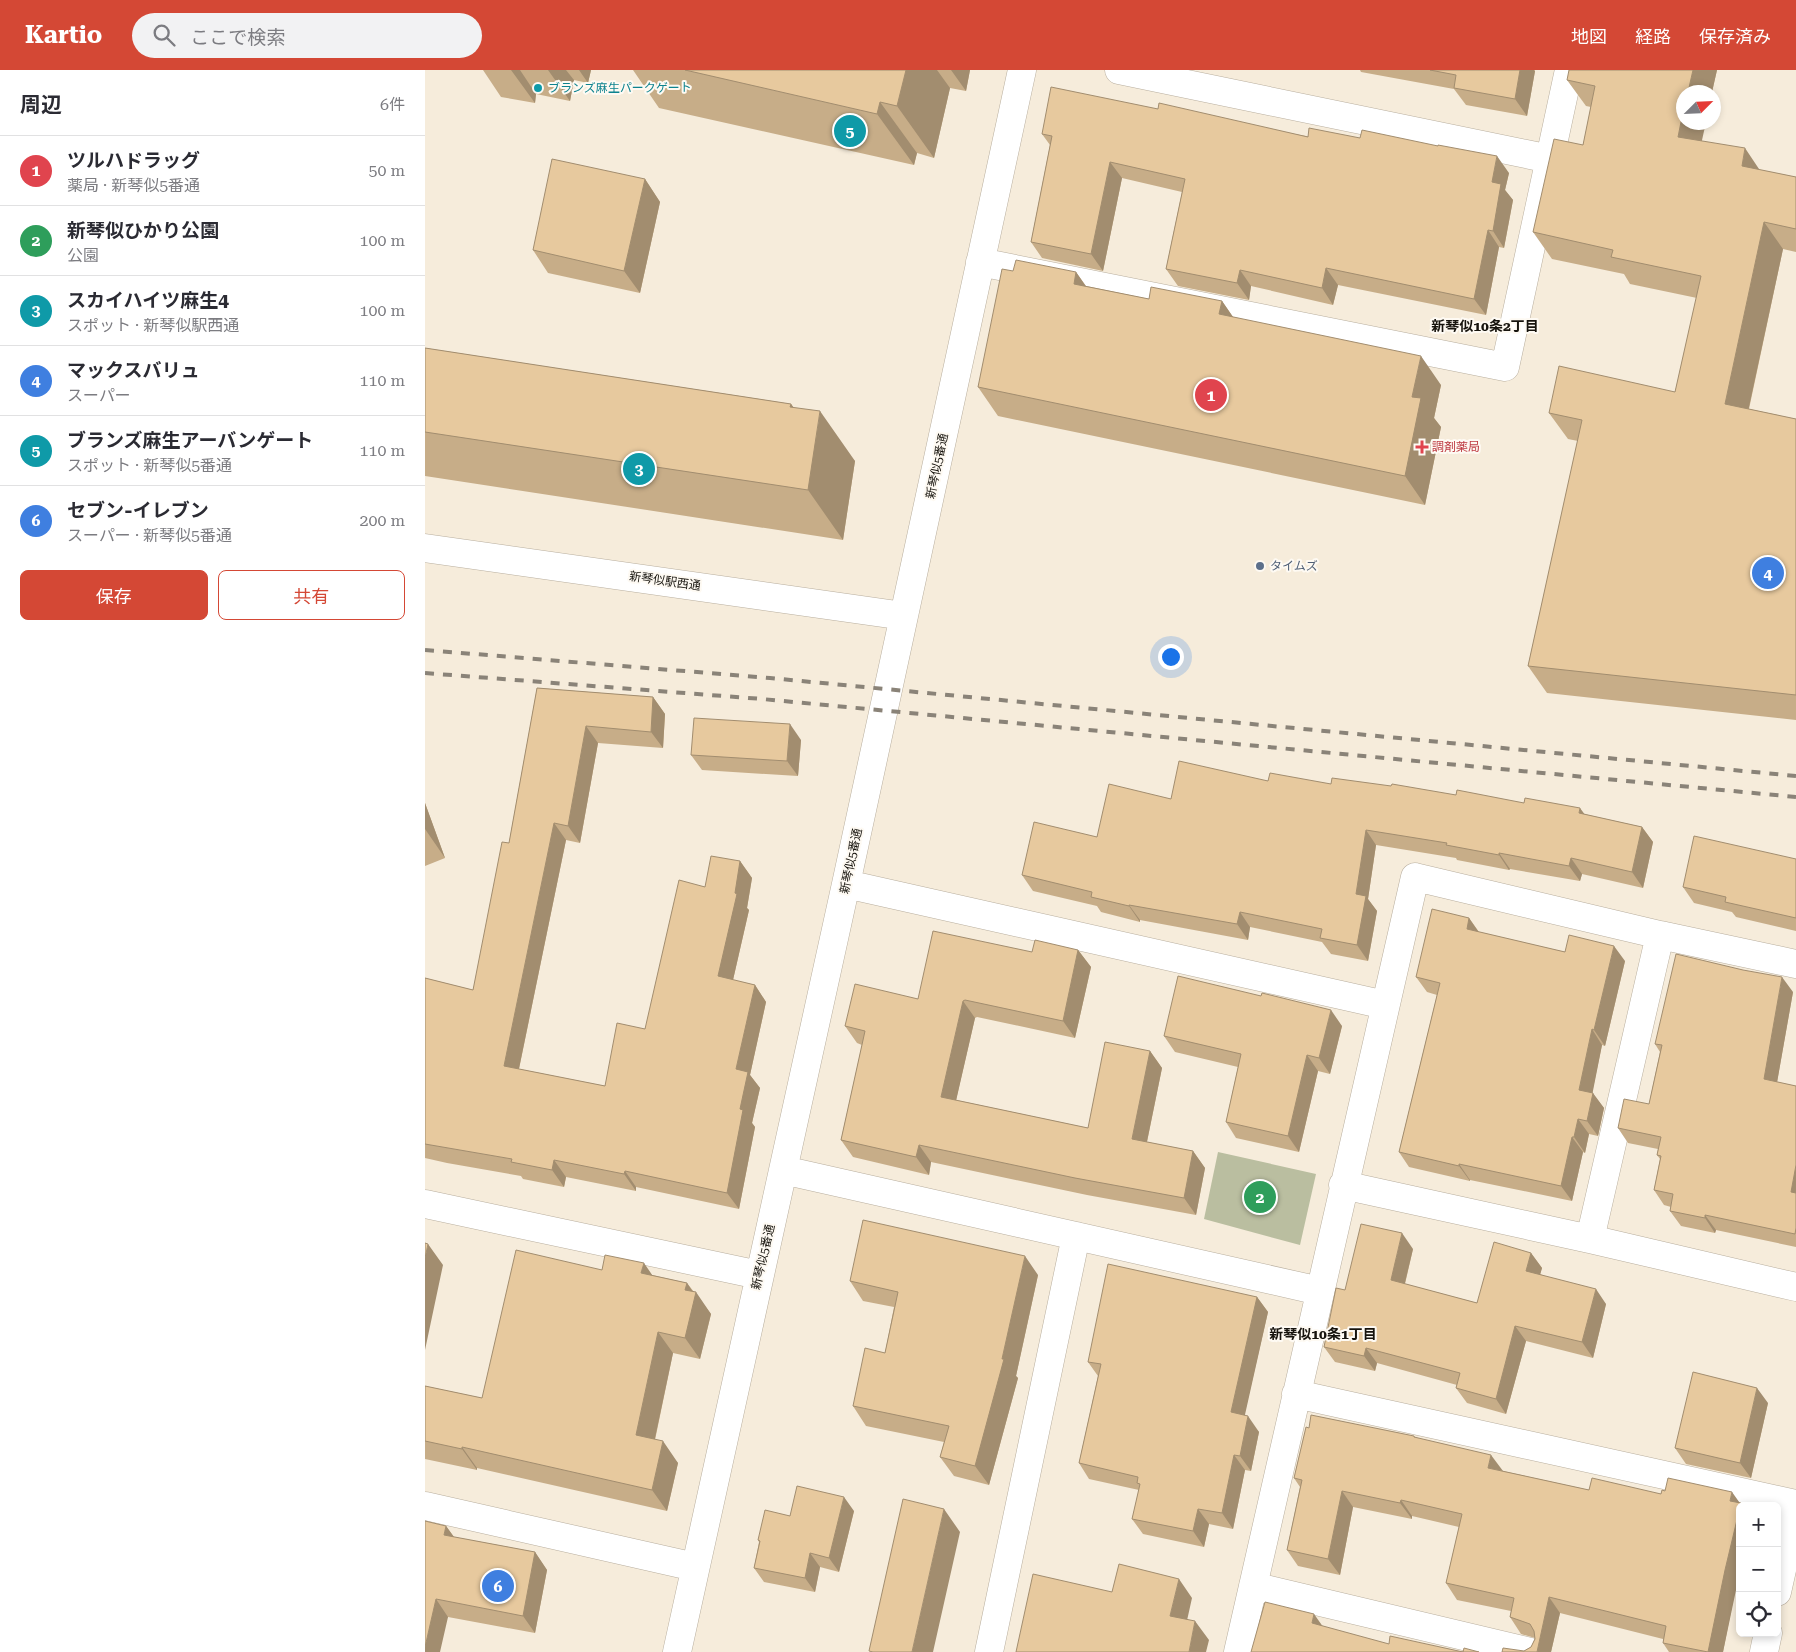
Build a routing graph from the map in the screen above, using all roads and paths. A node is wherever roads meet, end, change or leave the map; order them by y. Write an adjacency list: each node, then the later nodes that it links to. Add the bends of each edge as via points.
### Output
1 (1022, 70): 5 (street, 新琴似5番通)
2 (1119, 70): 4 (street)
3 (1569, 70): 4 (street)
4 (1550, 159): 5 (street, via 1505,367)
5 (980, 262): 7 (street, 新琴似5番通)
6 (425, 548): 7 (street, 新琴似駅西通)
7 (904, 616): 8 (street, 新琴似5番通)
8 (846, 884): 11 (street); 12 (street, 新琴似5番通)
9 (1659, 935): 10 (street); 11 (street, via 1415,877); 16 (street)
10 (1796, 964)
11 (1385, 1005): 13 (street)
12 (783, 1170): 15 (street); 17 (street, 新琴似5番通)
13 (1343, 1185): 16 (street); 19 (street)
14 (425, 1204): 17 (street)
15 (1075, 1236): 19 (street); 28 (street)
16 (1590, 1239): 18 (street)
17 (759, 1275): 23 (street, 新琴似5番通)
18 (1796, 1286)
19 (1320, 1291): 20 (street)
20 (1296, 1394): 22 (street); 25 (street)
21 (425, 1506): 23 (street)
22 (1796, 1506): 24 (street)
23 (695, 1567): 27 (street, 新琴似5番通)
24 (1781, 1574)
25 (1253, 1586): 29 (street); 30 (street)
26 (1767, 1637): 31 (street)
27 (677, 1652)
28 (989, 1652)
29 (1238, 1652)
30 (1531, 1652)
31 (1764, 1652)

